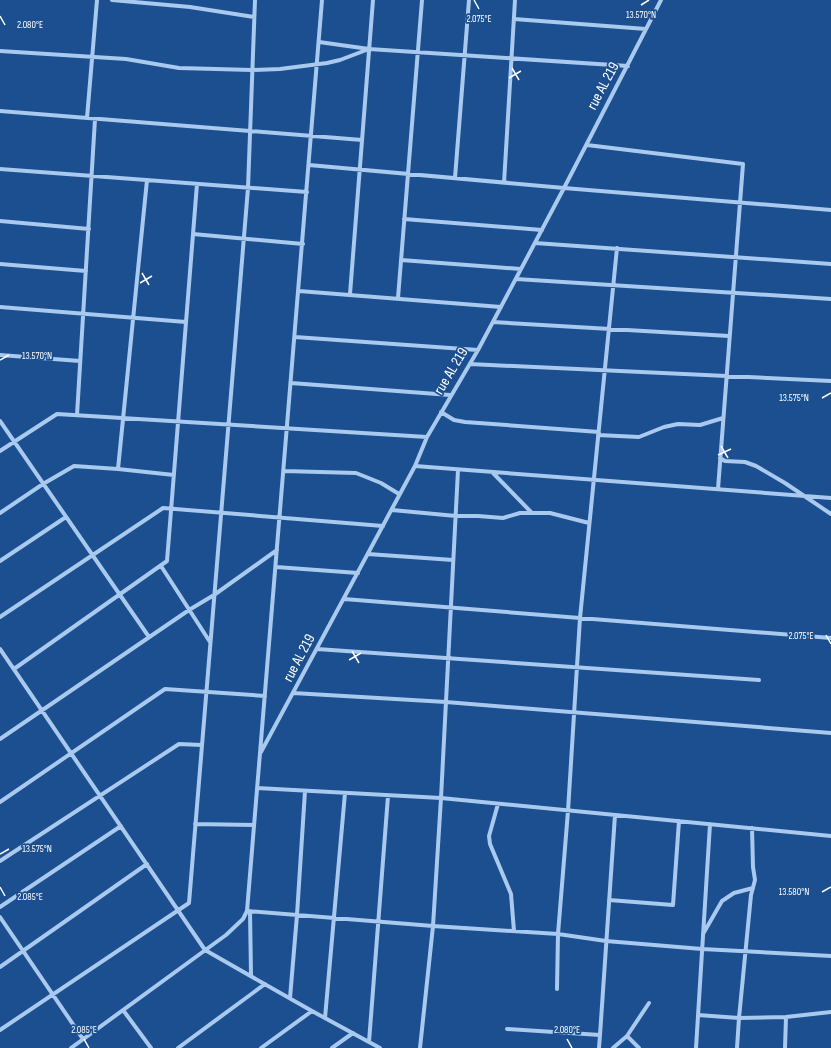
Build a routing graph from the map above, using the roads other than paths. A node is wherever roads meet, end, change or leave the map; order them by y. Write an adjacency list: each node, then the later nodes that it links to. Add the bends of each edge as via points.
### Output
1 (97, 0): 20 (street)
2 (112, 0): 11 (street)
3 (190, 0): 11 (street)
4 (255, 0): 12 (street)
5 (322, 0): 15 (street)
6 (373, 0): 16 (street)
7 (422, 0): 18 (street)
8 (469, 0): 19 (street)
9 (515, 0): 13 (street)
10 (661, 0): 14 (street, rue AL 219)
11 (190, 7): 12 (street)
12 (254, 17): 24 (street)
13 (514, 19): 14 (street); 21 (street)
14 (646, 29): 23 (street, rue AL 219)
15 (319, 42): 16 (street); 22 (street)
16 (369, 49): 18 (street); 22 (street); 30 (street)
17 (0, 51): 20 (street)
18 (418, 52): 19 (street); 35 (street)
19 (464, 56): 21 (street); 37 (street)
20 (92, 58): 24 (street, via 126,59 179,68); 26 (street)
21 (511, 59): 23 (street); 39 (street)
22 (317, 65): 24 (street); 29 (street)
23 (628, 66): 31 (street, rue AL 219)
24 (252, 70): 28 (street)
25 (0, 111): 26 (street)
26 (87, 118): 27 (street)
27 (95, 119): 28 (street); 36 (street)
28 (250, 131): 29 (street); 41 (street)
29 (312, 136): 30 (street); 32 (street)
30 (362, 140): 34 (street)
31 (586, 145): 42 (street, rue AL 219); 44 (street, via 743,164)
32 (309, 165): 34 (street); 43 (street)
33 (0, 169): 36 (street)
34 (360, 169): 35 (street); 65 (street)
35 (408, 174): 37 (street); 46 (street)
36 (92, 176): 38 (street); 48 (street)
37 (454, 178): 39 (street)
38 (147, 180): 40 (street); 71 (street)
39 (504, 183): 42 (street)
40 (197, 184): 41 (street); 50 (street)
41 (248, 188): 43 (street); 51 (street)
42 (564, 188): 44 (street); 49 (street, rue AL 219)
43 (307, 192): 53 (street)
44 (740, 202): 45 (street); 55 (street)
45 (831, 210)
46 (404, 219): 49 (street); 56 (street)
47 (0, 221): 48 (street)
48 (89, 229): 60 (street)
49 (542, 230): 52 (street, rue AL 219)
50 (193, 234): 51 (street); 72 (street)
51 (243, 239): 53 (street); 92 (street)
52 (535, 243): 54 (street); 59 (street, rue AL 219)
53 (303, 244): 63 (street)
54 (618, 248): 55 (street); 62 (street)
55 (736, 257): 58 (street); 64 (street)
56 (401, 260): 59 (street); 66 (street)
57 (0, 264): 60 (street)
58 (831, 264)
59 (521, 269): 61 (street, rue AL 219)
60 (86, 271): 70 (street)
61 (516, 279): 62 (street); 68 (street, rue AL 219)
62 (614, 285): 64 (street); 74 (street)
63 (299, 291): 65 (street); 76 (street)
64 (733, 292): 67 (street); 75 (street)
65 (350, 294): 66 (street)
66 (398, 298): 68 (street)
67 (831, 299)
68 (501, 306): 73 (street, rue AL 219)
69 (0, 307): 70 (street)
70 (83, 313): 71 (street); 79 (street)
71 (133, 318): 72 (street); 88 (street)
72 (186, 322): 91 (street)
73 (492, 322): 74 (street); 77 (street, rue AL 219)
74 (609, 329): 75 (street); 81 (street)
75 (729, 336): 82 (street)
76 (295, 337): 77 (street); 84 (street)
77 (478, 350): 80 (street, rue AL 219)
78 (0, 355): 79 (street)
79 (80, 361): 87 (street)
80 (470, 364): 81 (street); 85 (street, rue AL 219)
81 (605, 370): 82 (street); 94 (street)
82 (726, 376): 83 (street); 89 (street)
83 (831, 381)
84 (291, 383): 85 (street); 93 (street)
85 (450, 395): 86 (street, rue AL 219)
86 (441, 412): 94 (street, via 454,420 465,422); 95 (street, rue AL 219)
87 (77, 415): 88 (street); 96 (street, via 57,414)
88 (123, 418): 91 (street); 100 (street)
89 (723, 418): 94 (street, via 700,425 678,424 664,427 639,437); 98 (street)
90 (0, 421): 96 (street)
91 (178, 421): 92 (street); 104 (street)
92 (228, 425): 93 (street); 115 (street)
93 (287, 428): 95 (street); 102 (street)
94 (598, 433): 105 (street)
95 (427, 437): 99 (street, rue AL 219)
96 (14, 442): 97 (street); 106 (street)
97 (0, 451)
98 (720, 458): 107 (street); 109 (street, via 756,466)
99 (415, 466): 101 (street); 108 (street, rue AL 219)
100 (118, 468): 104 (street); 106 (street, via 74,466)
101 (458, 470): 103 (street); 117 (street)
102 (284, 471): 108 (street, via 356,473); 119 (street)
103 (493, 472): 105 (street); 113 (street)
104 (174, 475): 111 (street)
105 (594, 480): 107 (street); 120 (street)
106 (43, 484): 114 (street); 118 (street)
107 (718, 489): 109 (street)
108 (399, 494): 112 (street, rue AL 219)
109 (804, 496): 110 (street); 116 (street)
110 (831, 498)
111 (172, 508): 115 (street); 124 (street, via 162,508); 127 (street, via 167,561)
112 (392, 510): 117 (street); 121 (street, rue AL 219)
113 (531, 512): 117 (street, via 503,518); 120 (street, via 550,513)
114 (0, 513)
115 (221, 513): 119 (street); 131 (street)
116 (831, 514)
117 (456, 516): 125 (street)
118 (66, 517): 124 (street); 126 (street)
119 (280, 518): 121 (street); 122 (street)
120 (589, 523): 136 (street)
121 (383, 526): 123 (street, rue AL 219)
122 (277, 550): 128 (street); 131 (street)
123 (368, 554): 125 (street); 129 (street, rue AL 219)
124 (92, 555): 130 (street); 135 (street)
125 (454, 560): 133 (street)
126 (0, 561)
127 (161, 566): 130 (street); 134 (street)
128 (276, 567): 129 (street); 148 (street)
129 (358, 573): 132 (street, rue AL 219)
130 (120, 595): 137 (street); 144 (street)
131 (214, 595): 134 (street); 139 (street)
132 (344, 599): 133 (street); 141 (street, rue AL 219)
133 (451, 608): 136 (street); 142 (street)
134 (189, 610): 137 (street); 139 (street)
135 (0, 617)
136 (580, 618): 138 (street); 143 (street)
137 (149, 637): 150 (street)
138 (831, 638)
139 (210, 642): 146 (street)
140 (0, 649): 144 (street)
141 (317, 649): 142 (street); 147 (street, rue AL 219)
142 (448, 658): 143 (street); 149 (street)
143 (577, 667): 145 (street); 151 (street)
144 (14, 669): 150 (street)
145 (759, 680)
146 (206, 692): 148 (street); 154 (street); 155 (street, via 165,689)
147 (293, 693): 149 (street); 156 (street, rue AL 219)
148 (265, 696): 156 (street)
149 (446, 702): 151 (street); 162 (street)
150 (42, 710): 153 (street); 155 (street)
151 (574, 712): 152 (street); 165 (street)
152 (831, 733)
153 (0, 739)
154 (202, 745): 160 (street, via 179,744); 168 (street)
155 (71, 753): 160 (street); 163 (street)
156 (260, 754): 157 (street)
157 (257, 788): 158 (street); 170 (street)
158 (305, 791): 159 (street); 181 (street)
159 (345, 793): 161 (street); 183 (street)
160 (100, 795): 171 (street); 174 (street)
161 (388, 796): 162 (street); 184 (street)
162 (441, 798): 164 (street); 185 (street)
163 (0, 802)
164 (498, 804): 165 (street); 186 (street, via 490,844 511,894)
165 (568, 810): 166 (street); 187 (street)
166 (615, 815): 167 (street); 177 (street)
167 (679, 821): 169 (street); 177 (street, via 672,905)
168 (195, 824): 170 (street); 179 (street, via 189,903)
169 (710, 824): 172 (street); 188 (street)
170 (254, 825): 180 (street)
171 (121, 826): 175 (street); 178 (street)
172 (752, 828): 173 (street); 176 (street, via 755,880)
173 (831, 836)
174 (0, 861)
175 (147, 864): 179 (street); 192 (street)
176 (753, 888): 188 (street, via 734,893 722,901); 193 (street)
177 (609, 900): 189 (street)
178 (0, 907)
179 (178, 910): 191 (street); 199 (street)
180 (249, 911): 181 (street); 191 (street, via 226,935); 196 (street)
181 (297, 915): 183 (street); 200 (street)
182 (0, 917): 192 (street)
183 (334, 918): 184 (street); 207 (street)
184 (378, 922): 185 (street); 215 (street)
185 (433, 926): 186 (street); 222 (street)
186 (514, 931): 187 (street)
187 (558, 934): 189 (street); 198 (street)
188 (702, 935): 190 (street)
189 (606, 941): 190 (street); 212 (street)
190 (702, 949): 193 (street); 205 (street)
191 (205, 950): 196 (street); 202 (street)
192 (23, 951): 195 (street); 199 (street)
193 (746, 951): 194 (street); 208 (street)
194 (831, 956)
195 (0, 967)
196 (251, 976): 197 (street)
197 (265, 984): 200 (street); 218 (street)
198 (557, 990)
199 (53, 994): 210 (street); 214 (street)
200 (290, 998): 203 (street)
201 (649, 1003): 213 (street)
202 (123, 1010): 214 (street); 217 (street)
203 (312, 1011): 207 (street); 219 (street)
204 (831, 1012): 206 (street)
205 (698, 1015): 208 (street); 226 (street)
206 (786, 1017): 208 (street); 228 (street)
207 (325, 1018): 211 (street)
208 (738, 1018): 227 (street)
209 (507, 1029): 212 (street)
210 (0, 1030)
211 (353, 1033): 215 (street); 220 (street)
212 (600, 1035): 223 (street)
213 (627, 1036): 224 (street); 225 (street)
214 (83, 1039): 216 (street)
215 (369, 1042): 221 (street)
216 (71, 1048)
217 (151, 1048)
218 (178, 1048)
219 (261, 1048)
220 (332, 1048)
221 (380, 1048)
222 (420, 1048)
223 (599, 1048)
224 (612, 1048)
225 (639, 1048)
226 (696, 1048)
227 (737, 1048)
228 (785, 1048)

